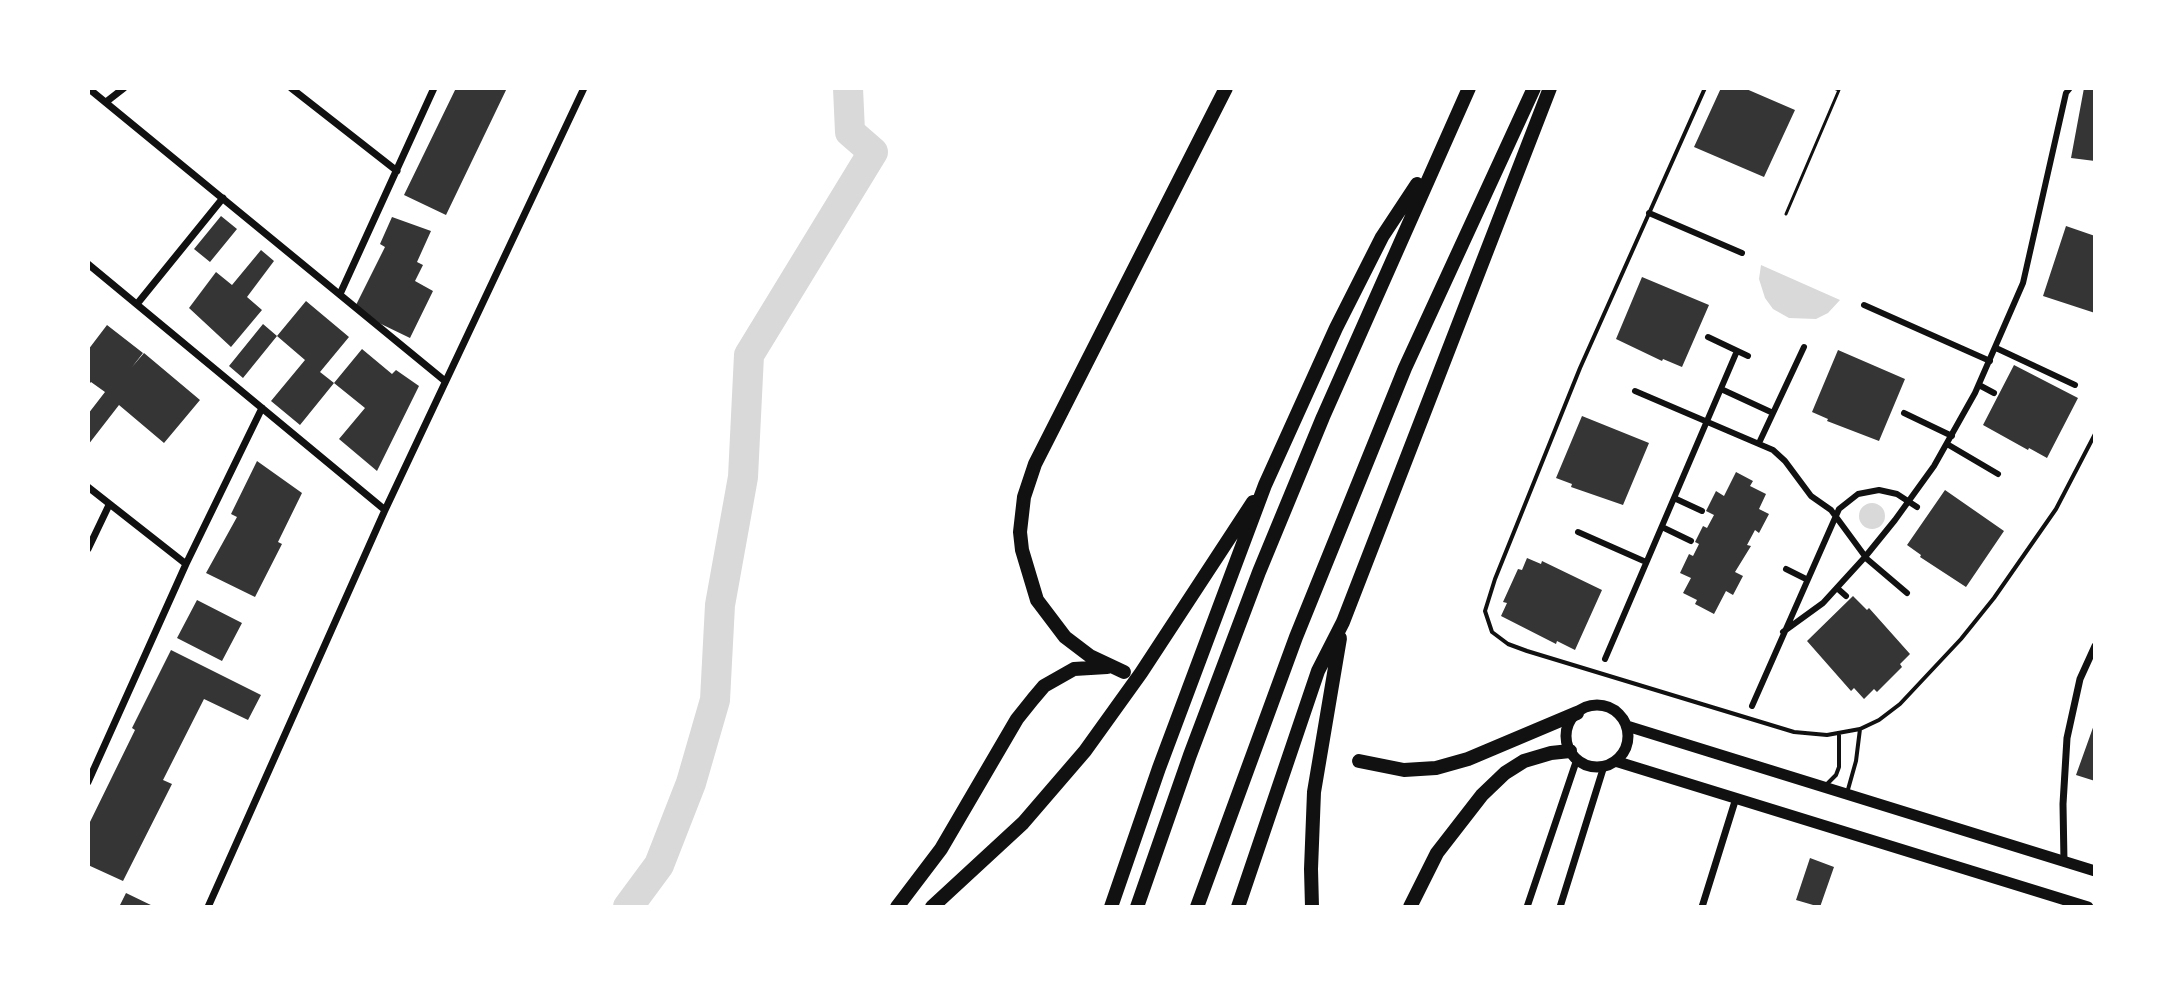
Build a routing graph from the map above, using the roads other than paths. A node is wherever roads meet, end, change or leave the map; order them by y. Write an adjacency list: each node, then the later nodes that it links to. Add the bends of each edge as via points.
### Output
1 (88, 88): 12 (street)
2 (124, 88): 12 (street)
3 (291, 88): 14 (street)
4 (434, 88): 14 (street)
5 (584, 88): 28 (street)
6 (1226, 88): 89 (highway, via 1035,464 1024,497 1022,550 1037,600 1065,637 1118,670 1074,669 1044,686 1017,719 941,849)
7 (1469, 88): 13 (highway)
8 (1534, 88): 93 (highway, via 1350,501)
9 (1550, 88): 66 (highway)
10 (1705, 88): 16 (lane)
11 (2070, 88): 24 (street, via 2023,283)
12 (106, 102): 15 (street)
13 (1439, 150): 43 (highway, via 1382,237); 92 (highway, via 1259,572)
14 (397, 171): 19 (street)
15 (223, 198): 19 (street); 20 (street)
16 (1649, 213): 17 (street); 76 (lane, via 1517,522 1488,598 1487,622 1500,639 1542,656 1794,732)
17 (1742, 253)
18 (88, 264): 20 (street)
19 (340, 294): 28 (street)
20 (137, 304): 34 (street)
21 (1864, 305): 27 (street)
22 (1708, 337): 25 (street)
23 (1804, 347): 35 (street)
24 (1996, 348): 27 (street); 30 (street)
25 (1737, 351): 26 (street); 31 (street)
26 (1748, 356)
27 (1990, 361): 29 (street)
28 (445, 381): 49 (street)
29 (1979, 385): 33 (street); 39 (street)
30 (2075, 385)
31 (1721, 389): 35 (street); 37 (street)
32 (1635, 391): 37 (street)
33 (1994, 393)
34 (262, 408): 49 (street); 58 (street)
35 (1773, 413): 40 (street)
36 (1904, 413): 39 (street)
37 (1706, 423): 40 (street); 45 (street)
38 (2095, 434): 75 (lane, via 2056,509 1986,608 1900,704)
39 (1952, 436): 41 (street)
40 (1759, 443): 51 (street, via 1780,455 1811,496)
41 (1947, 444): 42 (street); 46 (street)
42 (1998, 474)
43 (1265, 485): 90 (highway, via 1085,751 1023,823); 91 (highway)
44 (88, 487): 47 (street)
45 (1674, 498): 50 (street); 52 (street)
46 (1909, 501): 48 (street); 51 (street, via 1879,490 1850,498); 56 (street)
47 (109, 505): 55 (street); 58 (street)
48 (1917, 507)
49 (385, 510): 88 (street)
50 (1702, 511)
51 (1834, 514): 56 (street); 60 (street)
52 (1662, 527): 54 (street); 57 (street)
53 (1578, 532): 57 (street)
54 (1691, 541)
55 (88, 549)
56 (1865, 557): 61 (street); 62 (street)
57 (1646, 562): 69 (street)
58 (186, 564): 81 (street)
59 (1786, 569): 60 (street)
60 (1806, 579): 67 (street)
61 (1837, 588): 63 (street); 64 (street)
62 (1907, 593)
63 (1846, 596)
64 (1819, 606): 65 (street); 67 (street)
65 (1826, 614)
66 (1343, 622): 94 (highway, via 1318,671); 95 (highway, via 1314,792)
67 (1783, 632): 72 (street)
68 (2095, 646): 70 (street)
69 (1605, 659)
70 (2085, 666): 71 (street); 86 (street, via 2064,760)
71 (2095, 671)
72 (1752, 706)
73 (1577, 713): 74 (main road, via 1591,705 1609,707); 77 (main road, via 1567,728); 79 (highway, via 1436,768 1404,770)
74 (1627, 726): 80 (main road, via 1627,745); 83 (main road)
75 (1860, 729): 76 (lane); 84 (lane)
76 (1839, 734): 83 (lane, via 1839,767)
77 (1573, 755): 80 (main road, via 1589,766); 96 (highway, via 1551,753 1505,773 1437,853); 97 (street)
78 (88, 759): 81 (street)
79 (1359, 761)
80 (1610, 763): 85 (main road); 98 (street)
81 (98, 764): 82 (street)
82 (88, 782)
83 (1823, 787): 84 (main road)
84 (1846, 794): 86 (main road)
85 (1736, 798): 99 (street); 100 (main road)
86 (2064, 862): 87 (main road)
87 (2095, 871)
88 (208, 907)
89 (897, 907)
90 (932, 907)
91 (1111, 907)
92 (1137, 907)
93 (1197, 907)
94 (1238, 907)
95 (1312, 907)
96 (1410, 907)
97 (1527, 907)
98 (1560, 907)
99 (1702, 907)
100 (2088, 907)

